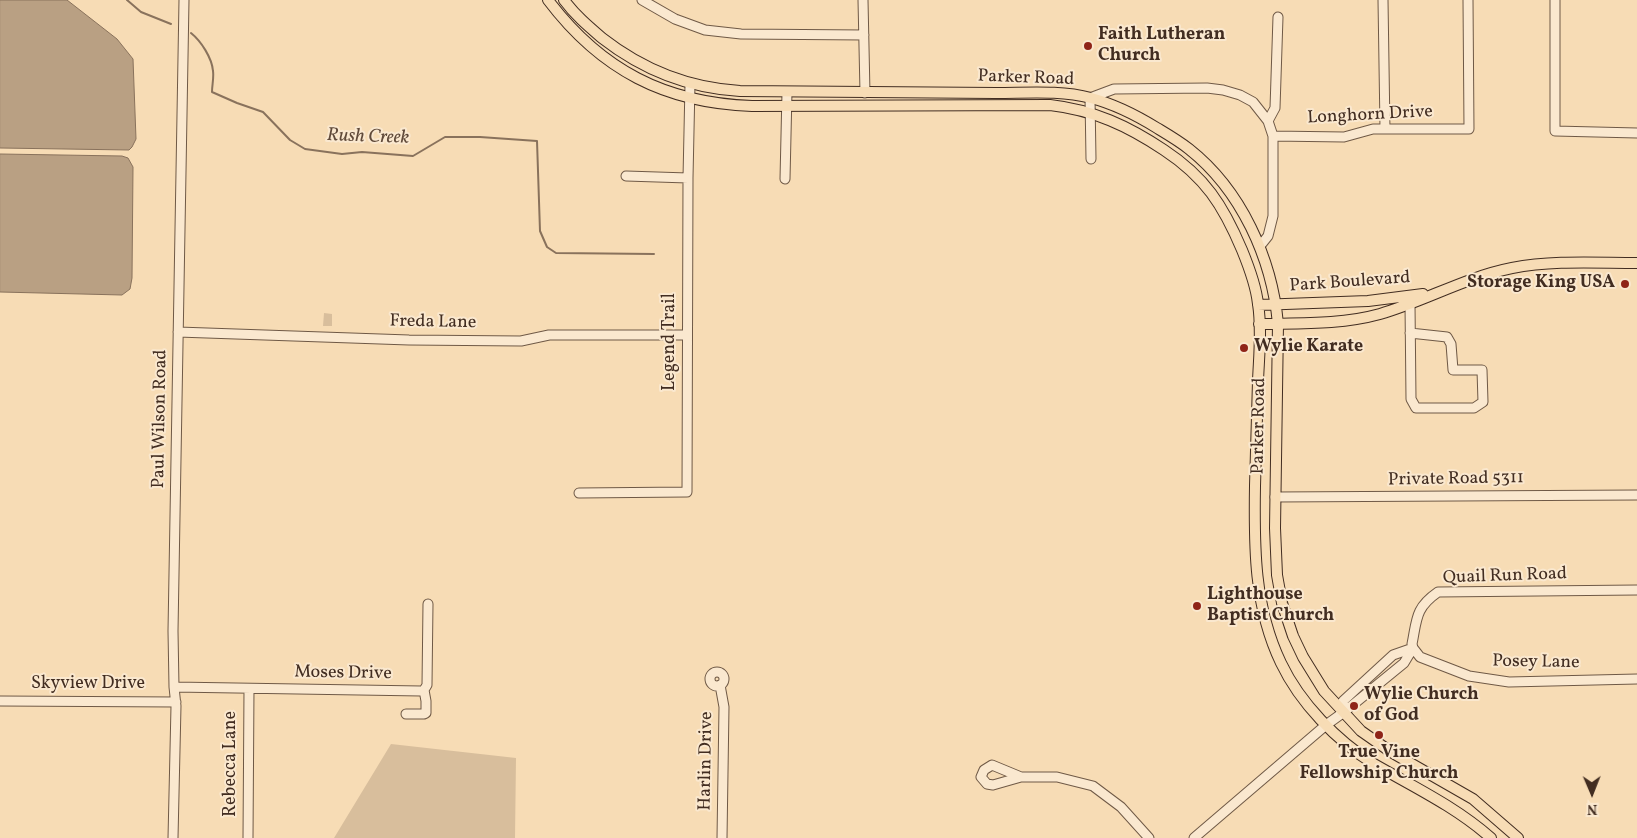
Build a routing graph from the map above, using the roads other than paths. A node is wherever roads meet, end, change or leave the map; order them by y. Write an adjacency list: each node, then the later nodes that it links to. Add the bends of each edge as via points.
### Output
1 (184, 0): 34 (street, Paul Wilson Road)
2 (548, 0): 14 (main road, Parker Road, via 570,26 610,62 652,86)
3 (564, 0): 11 (main road, Parker Road, via 578,18 623,53 648,68)
4 (642, 0): 10 (street, via 675,19 706,30 741,34)
5 (863, 0): 10 (street)
6 (1383, 0): 19 (street)
7 (1468, 0): 19 (street, Longhorn Drive, via 1469,129)
8 (1555, 0): 20 (street, via 1555,131)
9 (1278, 17): 18 (street, via 1275,108)
10 (864, 36): 13 (street)
11 (690, 84): 12 (main road, Parker Road, via 716,90); 14 (street, Legend Trail)
12 (787, 92): 13 (main road, Parker Road); 16 (street)
13 (865, 93): 15 (main road, Parker Road, via 1039,92)
14 (689, 98): 16 (main road, Parker Road, via 735,106); 24 (street, Legend Trail)
15 (1090, 98): 17 (street); 18 (street, via 1114,89 1223,90 1248,98); 26 (main road, Parker Road, via 1130,112 1189,149 1223,184)
16 (787, 106): 17 (main road, Parker Road, via 1050,105); 25 (street)
17 (1090, 113): 22 (street); 30 (main road, Parker Road, via 1145,137 1180,161 1213,194 1248,265)
18 (1268, 121): 21 (street)
19 (1385, 129): 21 (street, Longhorn Drive, via 1344,137)
20 (1637, 133)
21 (1273, 136): 26 (street, via 1273,216 1268,236)
22 (1091, 159)
23 (626, 176): 24 (street)
24 (688, 178): 36 (street, Legend Trail)
25 (785, 179)
26 (1260, 246): 31 (main road, Parker Road)
27 (1637, 263): 28 (main road, Park Boulevard, via 1556,263 1512,268)
28 (1444, 290): 29 (main road, Park Boulevard); 31 (main road, Park Boulevard, via 1368,302)
29 (1410, 304): 33 (main road, Park Boulevard, via 1356,319); 35 (street)
30 (1258, 305): 31 (main road, Park Boulevard); 32 (main road, Parker Road)
31 (1276, 305): 33 (main road, Parker Road)
32 (1259, 324): 33 (main road, Park Boulevard); 52 (main road, Parker Road, via 1254,531 1257,584 1270,637 1282,667)
33 (1278, 324): 39 (main road, Parker Road)
34 (178, 332): 36 (street, Freda Lane, via 521,341 549,335); 45 (street, Paul Wilson Road)
35 (1410, 333): 35 (street, via 1411,399 1416,408 1474,408 1483,402 1482,370 1453,370 1452,344 1447,337)
36 (687, 335): 37 (street, Legend Trail, via 687,492)
37 (580, 494)
38 (1637, 495): 39 (street, Private Road 5311)
39 (1275, 496): 50 (main road, Parker Road, via 1277,575 1282,603 1293,636 1312,674)
40 (1637, 590): 42 (street, Quail Run Road, via 1438,592 1426,601 1419,612)
41 (428, 604): 47 (street, via 427,685)
42 (1413, 648): 43 (street, Posey Lane, via 1420,657 1469,676 1508,682); 50 (street, Quail Run Road, via 1404,663)
43 (1637, 679)
44 (720, 686): 56 (street, Harlin Drive, via 724,706)
45 (174, 687): 46 (street, Moses Drive); 49 (street, Paul Wilson Road)
46 (248, 689): 47 (street, Moses Drive); 55 (street, Rebecca Lane)
47 (424, 690): 51 (street, via 426,712)
48 (0, 701): 49 (street, Skyview Drive)
49 (176, 702): 54 (street, Paul Wilson Road)
50 (1344, 712): 52 (street, Quail Run Road); 60 (main road, Parker Road, via 1376,743 1473,799)
51 (406, 714)
52 (1326, 725): 58 (street, Quail Run Road); 59 (main road, Parker Road, via 1372,762 1466,817)
53 (1021, 777): 57 (street, via 1057,777 1093,786 1121,807)
54 (173, 838)
55 (248, 838)
56 (722, 838)
57 (1149, 838)
58 (1194, 838)
59 (1491, 838)
60 (1518, 838)

